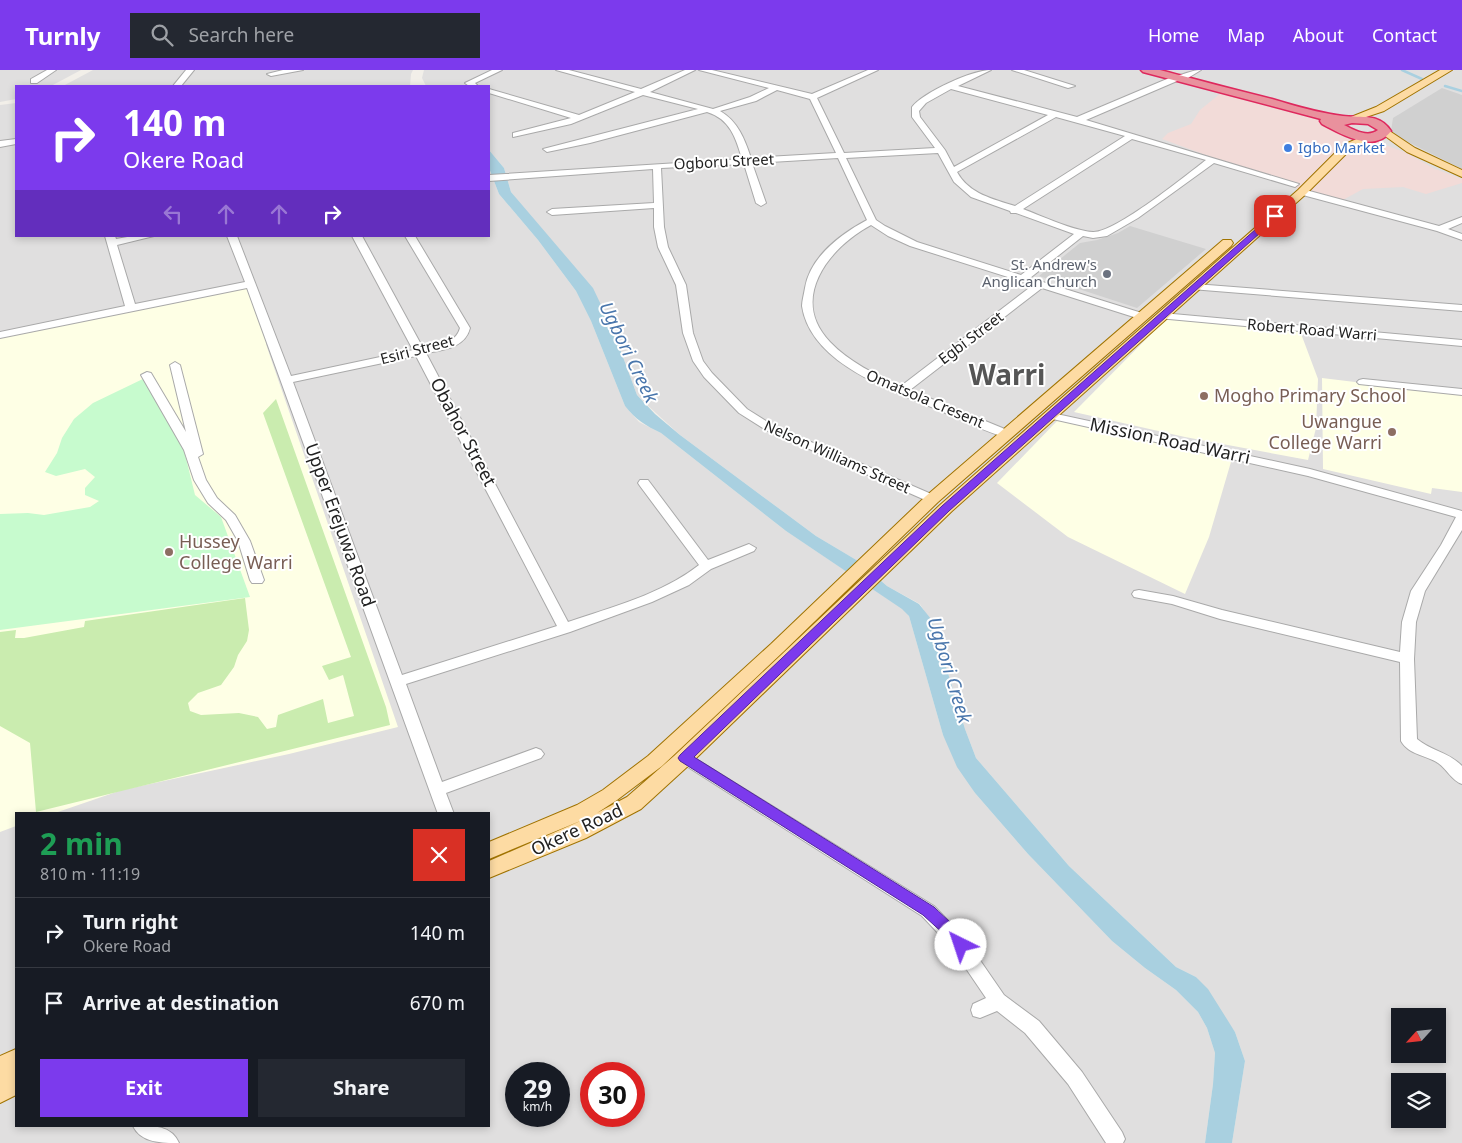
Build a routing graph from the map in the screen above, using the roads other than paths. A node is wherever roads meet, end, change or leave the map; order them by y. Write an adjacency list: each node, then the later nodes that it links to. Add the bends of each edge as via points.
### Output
1 (52, 70): 17 (street)
2 (190, 70): 18 (street)
3 (299, 70): 15 (street)
4 (498, 70): 19 (street, via 469,83)
5 (560, 70): 24 (street)
6 (691, 70): 24 (street)
7 (703, 70): 22 (street)
8 (874, 70): 25 (street)
9 (987, 70): 21 (street)
10 (1016, 70): 20 (street)
11 (1147, 70): 16 (highway)
12 (1197, 70): 16 (street)
13 (1447, 70): 30 (main road, via 1380,108)
14 (1458, 71): 31 (main road, via 1386,115)
15 (271, 75)
16 (1178, 79): 29 (street); 30 (highway)
17 (34, 81)
18 (178, 85)
19 (472, 85)
20 (1071, 86)
21 (952, 87): 27 (street); 37 (street, via 915,110 916,117)
22 (776, 88): 25 (street); 26 (street, via 753,99)
23 (490, 91): 28 (street)
24 (642, 92): 26 (street); 28 (street)
25 (813, 98): 38 (street)
26 (709, 110): 36 (street); 40 (street, via 725,117 735,128)
27 (1055, 114): 29 (street); 42 (street)
28 (579, 118): 32 (street)
29 (1078, 120): 33 (street)
30 (1344, 124): 31 (highway, via 1354,135); 45 (main road, Okere Road, via 1341,139)
31 (1378, 133): 43 (main road); 45 (main road, Okere Road, via 1347,147)
32 (516, 135)
33 (1131, 136): 39 (street); 48 (street)
34 (15, 142): 35 (street)
35 (0, 144)
36 (547, 149)
37 (941, 150): 38 (street, Ogboru Street); 42 (street)
38 (840, 156): 40 (street, Ogboru Street); 51 (street)
39 (1212, 160): 45 (street); 53 (street, via 1135,216 1104,234)
40 (746, 161): 41 (street, Ogboru Street); 46 (street)
41 (657, 166): 44 (street, Ogboru Street); 47 (street, Nelson Williams Street)
42 (953, 171): 48 (street, via 956,180 974,195)
43 (1462, 174)
44 (490, 178)
45 (1298, 188): 52 (street); 63 (main road, Okere Road); 66 (main road, Okere Road)
46 (762, 203)
47 (659, 205): 49 (street); 81 (street, Nelson Williams Street, via 663,247 681,286 688,333 698,361 708,375 744,411 770,428)
48 (1014, 211): 53 (street)
49 (552, 212)
50 (1462, 220): 52 (street)
51 (872, 221): 60 (street, via 902,239); 75 (street, Omatsola Cresent, via 821,263 808,288 807,310 818,334 844,360 859,371)
52 (1440, 229): 58 (street)
53 (1081, 233): 60 (street)
54 (139, 237): 59 (street)
55 (232, 237): 61 (street, Upper Erejuwa Road)
56 (358, 237): 70 (street, Obahor Street)
57 (411, 237): 70 (street, Esiri Street, via 465,328 464,335 453,343)
58 (1462, 237)
59 (111, 240): 65 (street)
60 (1022, 279): 62 (street)
61 (250, 284): 65 (street); 73 (street, Upper Erejuwa Road)
62 (1040, 285): 66 (street); 75 (street, Egbi Street)
63 (1195, 287): 64 (street); 67 (main road, Okere Road)
64 (1462, 308)
65 (131, 309): 68 (street)
66 (1141, 316): 78 (main road, Okere Road)
67 (1162, 316): 69 (street, Robert Road Warri); 77 (main road, Okere Road)
68 (0, 335)
69 (1462, 343)
70 (421, 352): 73 (street, Esiri Street); 88 (street, Obahor Street)
71 (175, 365): 80 (street)
72 (147, 375): 80 (street, via 190,450)
73 (287, 380): 90 (street, Upper Erejuwa Road)
74 (1363, 382): 76 (street)
75 (902, 391): 78 (street, Omatsola Cresent)
76 (1462, 392)
77 (1052, 416): 82 (street, Mission Road Warri, via 1267,462); 86 (main road, Okere Road, via 946,508 876,575)
78 (1008, 434): 81 (main road, Okere Road)
79 (644, 483): 84 (street)
80 (206, 490): 85 (street, via 231,518 244,541)
81 (932, 499): 86 (main road, Okere Road, via 865,562)
82 (1462, 516): 89 (street, via 1448,545 1418,591 1409,622)
83 (749, 548): 84 (street)
84 (706, 566): 88 (street, via 696,575 657,595)
85 (256, 580)
86 (854, 585): 92 (main road, Okere Road); 96 (main road, Okere Road, via 777,648 655,761 610,796 584,811)
87 (1139, 594): 89 (street)
88 (565, 629): 90 (street)
89 (1407, 659): 93 (street, via 1410,741 1451,764)
90 (398, 681): 94 (street, Upper Erejuwa Road)
91 (536, 754): 94 (street)
92 (685, 758): 97 (main road, Okere Road, via 634,803 609,818); 98 (street, via 928,911 951,932)
93 (1462, 778)
94 (437, 790): 95 (street, Upper Erejuwa Road)
95 (445, 812)
96 (490, 851)
97 (490, 870)
98 (998, 1001): 99 (street); 105 (street, via 1032,1028 1075,1078)
99 (980, 1010)
100 (15, 1061): 101 (main road)
101 (0, 1069)
102 (15, 1083): 103 (main road)
103 (0, 1092)
104 (145, 1127): 106 (street)
105 (1115, 1138)
106 (169, 1143)

